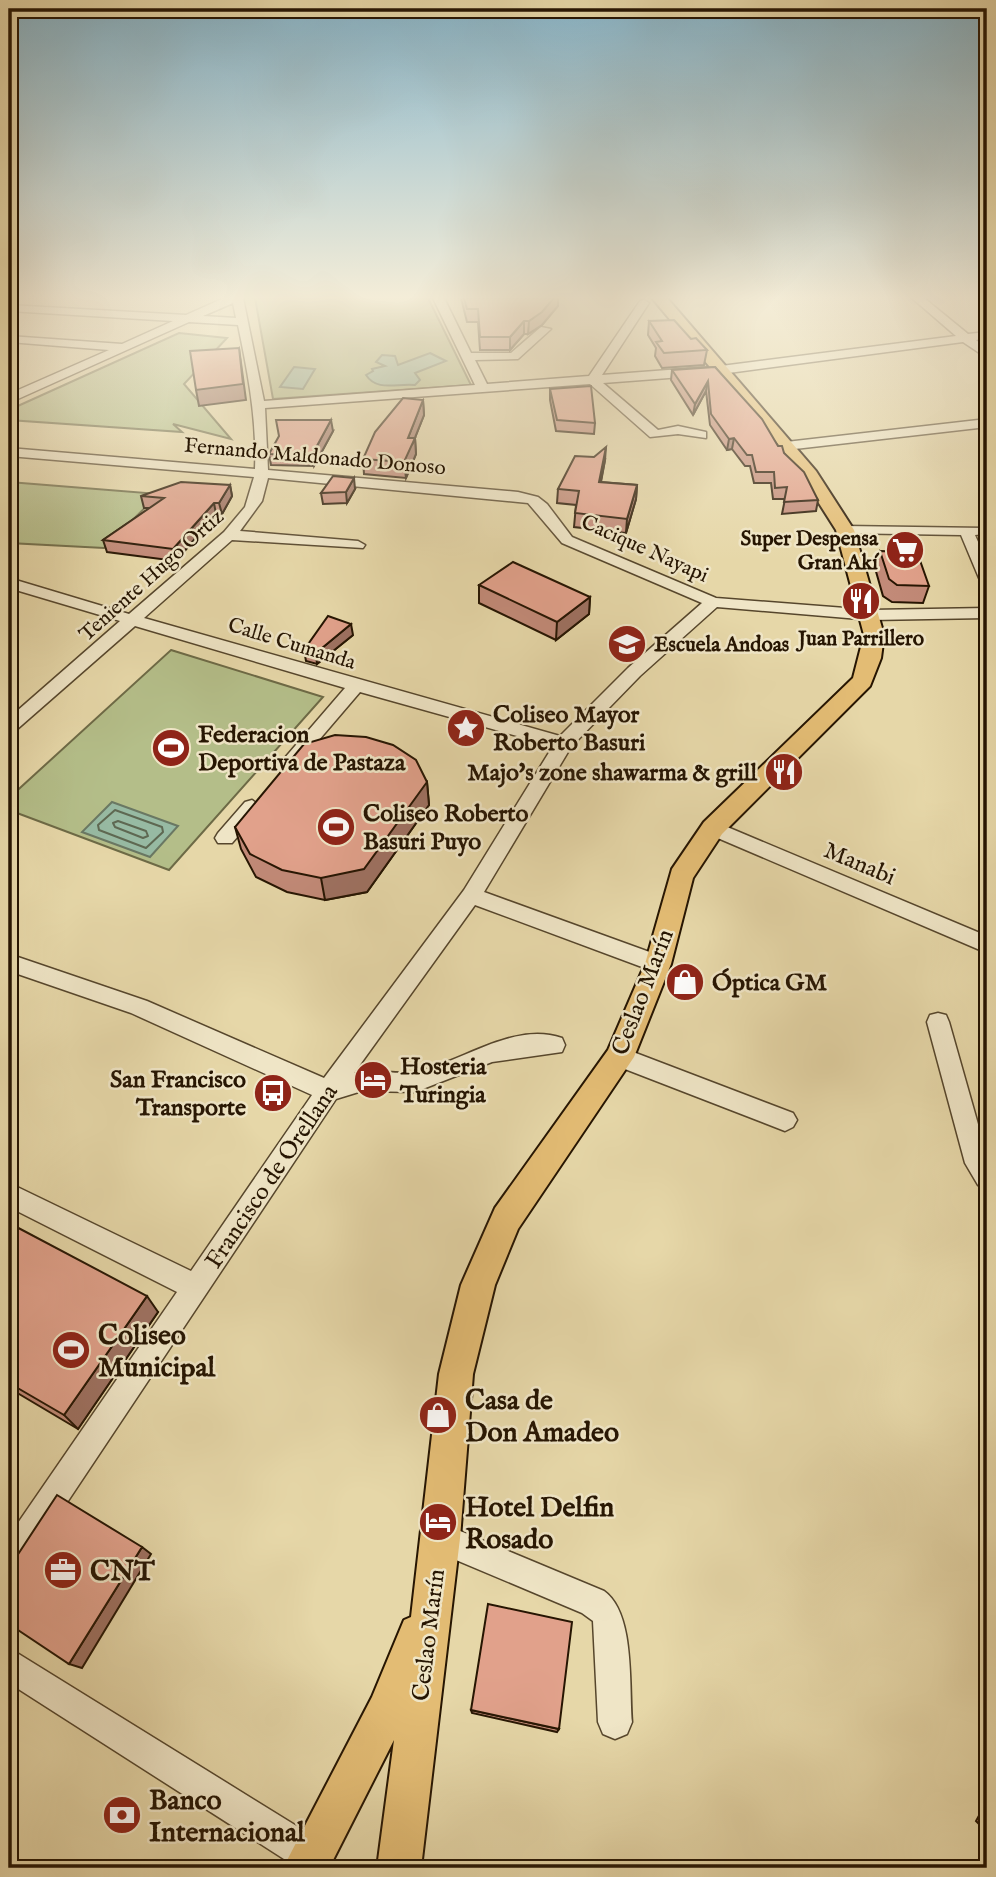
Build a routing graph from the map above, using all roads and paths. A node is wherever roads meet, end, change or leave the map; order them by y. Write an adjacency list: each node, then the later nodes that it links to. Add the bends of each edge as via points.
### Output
1 (40, 386): 8 (street)
2 (254, 386): 9 (street, Teniente Hugo Ortiz)
3 (481, 386): 7 (street)
4 (525, 386): 7 (street)
5 (599, 386): 11 (street, via 655,434 678,430)
6 (734, 386): 12 (main road, Ceslao Marín)
7 (483, 389): 9 (street)
8 (9, 399)
9 (257, 405): 14 (street, Teniente Hugo Ortiz)
10 (987, 423): 12 (street)
11 (701, 435)
12 (786, 446): 16 (main road, Ceslao Marín)
13 (9, 452): 14 (street, Fernando Maldonado Donoso)
14 (263, 472): 15 (street, Fernando Maldonado Donoso); 18 (street, Teniente Hugo Ortiz, via 257,498)
15 (533, 500): 22 (street, Cacique Nayapi, via 567,540)
16 (845, 530): 17 (street); 24 (main road, Ceslao Marín)
17 (980, 531): 20 (street)
18 (229, 535): 19 (street); 25 (street, Teniente Hugo Ortiz)
19 (358, 545)
20 (987, 578)
21 (9, 583): 25 (street, Calle Cumanda)
22 (713, 601): 24 (street); 28 (street, Francisco de Orellana)
23 (987, 613): 24 (street)
24 (871, 615): 29 (main road, Ceslao Marín, via 872,658 863,681)
25 (134, 620): 26 (street, Calle Cumanda); 27 (street, Teniente Hugo Ortiz)
26 (356, 686): 28 (street, Calle Cumanda); 30 (street)
27 (9, 727)
28 (564, 743): 31 (street, Francisco de Orellana)
29 (713, 828): 32 (street, Manabi); 34 (main road, Ceslao Marín, via 681,876)
30 (225, 838)
31 (471, 895): 34 (street); 38 (street, Francisco de Orellana)
32 (987, 945)
33 (9, 962): 38 (street, via 139,1007)
34 (658, 964): 37 (main road, Ceslao Marín)
35 (938, 1022): 40 (street, via 977,1163)
36 (554, 1045): 38 (street, via 490,1053 415,1082 362,1081)
37 (620, 1057): 39 (street); 43 (main road, Ceslao Marín, via 506,1219 478,1285 456,1374)
38 (328, 1091): 42 (street, Francisco de Orellana)
39 (785, 1120)
40 (987, 1177)
41 (9, 1194): 42 (street)
42 (195, 1287): 44 (street, Francisco de Orellana)
43 (441, 1538): 45 (main road, Ceslao Marín); 47 (street, via 604,1610 609,1622)
44 (9, 1562)
45 (431, 1604): 48 (main road); 49 (main road, Ceslao Marín)
46 (9, 1664): 48 (street)
47 (615, 1722)
48 (315, 1864)
49 (399, 1868)

